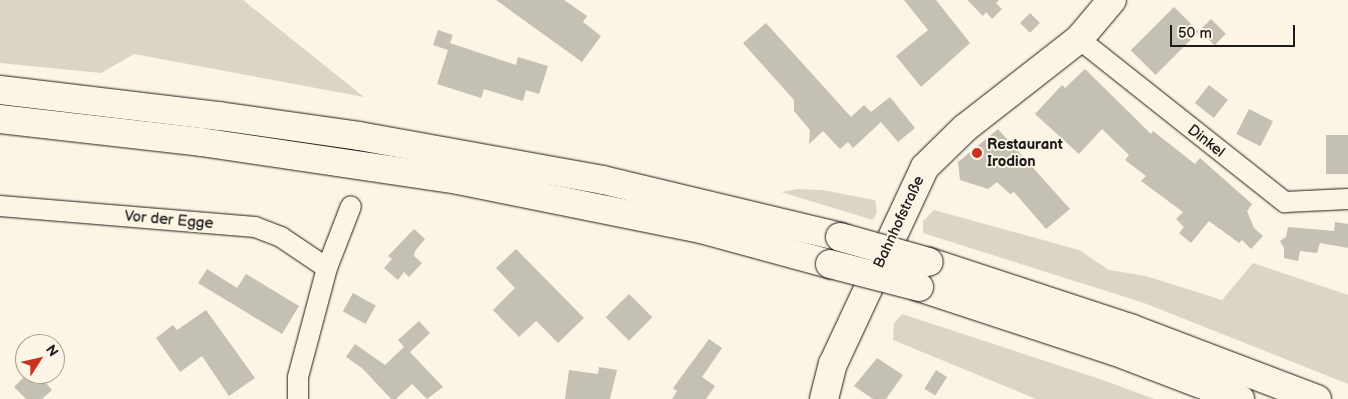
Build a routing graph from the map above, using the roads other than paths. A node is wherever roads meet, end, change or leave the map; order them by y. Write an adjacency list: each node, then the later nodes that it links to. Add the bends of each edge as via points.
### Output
1 (1112, 0): 2 (main road, Bahnhofstraße)
2 (1079, 38): 5 (street, Dinkel, via 1284,202); 10 (main road, Bahnhofstraße, via 965,128 925,167 833,364)
3 (0, 90): 12 (main road, bridge, via 360,136 603,180 840,237 929,262 1139,331)
4 (0, 119): 11 (main road, bridge, via 211,143 458,180 701,229 919,288 1114,351)
5 (1348, 200)
6 (0, 206): 8 (street, Vor der Egge, via 255,227 281,237)
7 (351, 206): 8 (street)
8 (327, 268): 9 (street)
9 (292, 398)
10 (824, 399)
11 (1240, 399)
12 (1317, 399)

